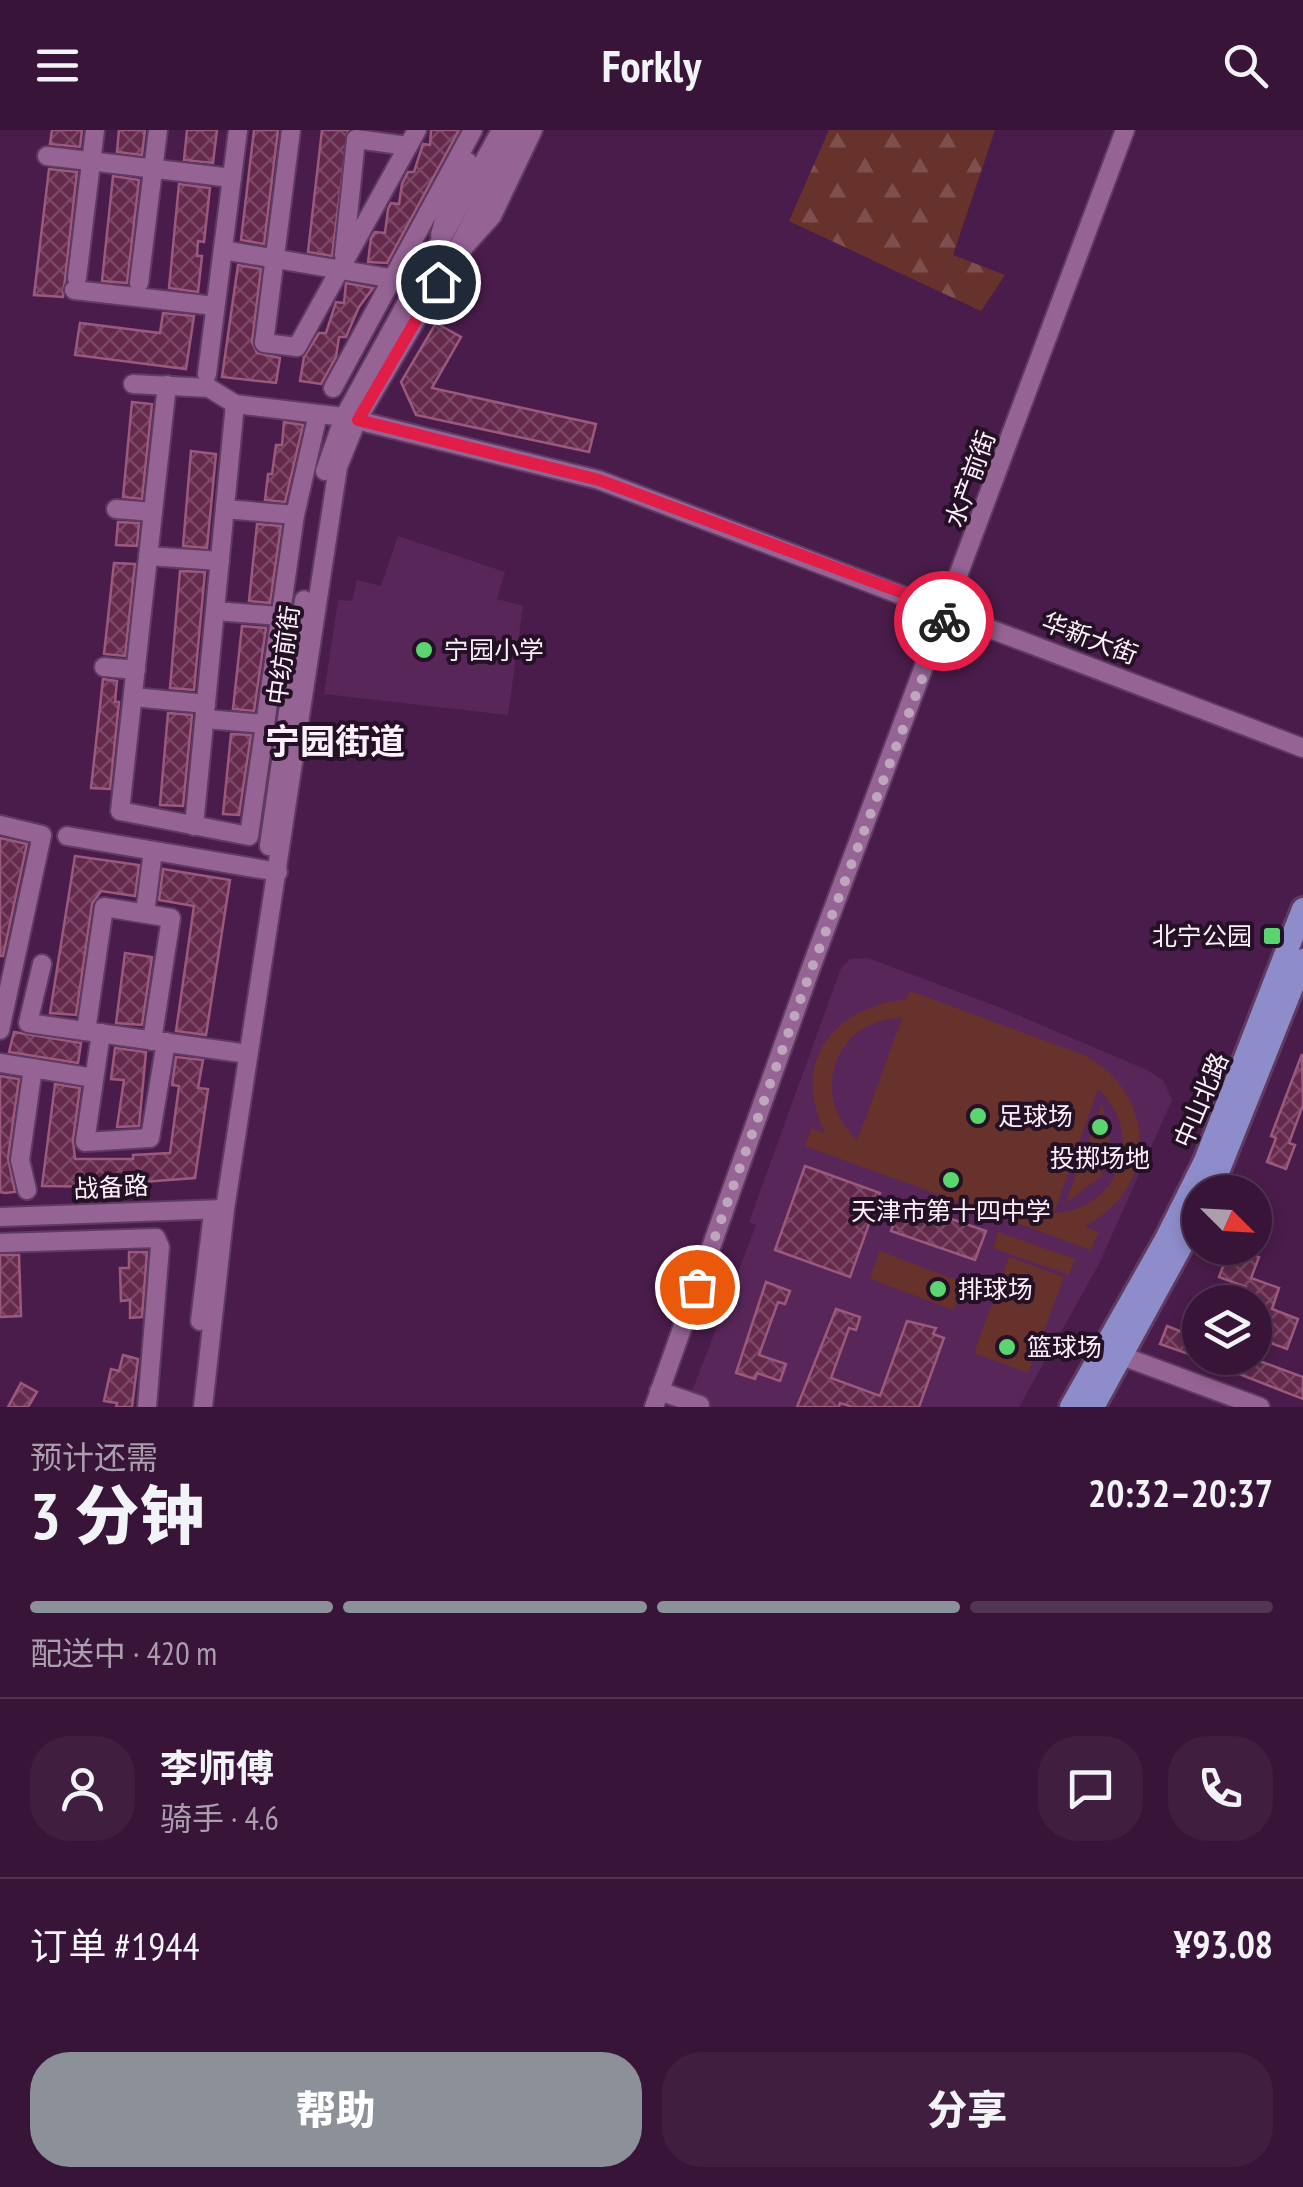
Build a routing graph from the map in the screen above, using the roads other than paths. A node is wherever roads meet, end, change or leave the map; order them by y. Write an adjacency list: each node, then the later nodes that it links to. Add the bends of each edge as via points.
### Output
1 (95, 130): 13 (street)
2 (158, 130): 14 (street)
3 (238, 130): 15 (street)
4 (291, 130): 18 (street)
5 (473, 130): 20 (street)
6 (483, 130): 17 (street, via 450,198)
7 (501, 130): 17 (street)
8 (518, 130): 17 (street, 中纺前街)
9 (533, 130): 17 (street, via 477,238)
10 (1125, 130): 37 (street, 水产前街)
11 (412, 138): 19 (street); 19 (street, via 356,139)
12 (47, 156): 13 (street)
13 (91, 161): 14 (street); 23 (street, via 76,284)
14 (153, 168): 15 (street); 22 (street)
15 (232, 178): 16 (street)
16 (223, 250): 18 (street); 23 (street)
17 (445, 254): 21 (street); 30 (street, 中纺前街)
18 (275, 258): 19 (street); 19 (street, via 264,343 296,347)
19 (343, 267): 20 (street)
20 (392, 278): 21 (street); 27 (street)
21 (419, 283): 30 (street)
22 (139, 284)
23 (216, 306): 24 (street)
24 (207, 374)
25 (134, 384): 26 (street, 华新大街)
26 (167, 386): 28 (street, 华新大街, via 209,388); 33 (street)
27 (333, 388)
28 (235, 404): 29 (street, 华新大街); 32 (street)
29 (318, 414): 30 (street, 华新大街); 34 (street)
30 (351, 418): 37 (street, 华新大街, via 599,480); 50 (street, 中纺前街, via 332,494)
31 (116, 509): 33 (street)
32 (224, 509): 34 (street); 36 (street)
33 (153, 512): 35 (street)
34 (295, 515): 39 (street)
35 (148, 556): 36 (street); 41 (street)
36 (220, 561): 38 (street)
37 (949, 610): 45 (street, 华新大街); 69 (street, 水产前街)
38 (215, 611): 39 (street); 43 (street)
39 (279, 616): 44 (street)
40 (104, 666): 41 (street)
41 (136, 670): 42 (street)
42 (133, 697): 43 (street); 47 (street, via 120,811)
43 (206, 712): 44 (street); 47 (street)
44 (264, 724): 47 (street, via 248,836)
45 (1303, 748)
46 (0, 826): 55 (street, via 42,835)
47 (194, 826)
48 (67, 836): 49 (street)
49 (152, 851): 50 (street); 52 (street)
50 (272, 871): 58 (street, 中纺前街)
51 (1303, 909): 74 (main road, 中山北路, via 1205,1161)
52 (145, 913): 56 (street, via 104,907); 57 (street, via 171,918)
53 (1303, 960): 62 (main road, 中山北路)
54 (42, 964): 56 (street, via 28,1024)
55 (0, 1030)
56 (93, 1032): 57 (street); 61 (street)
57 (159, 1042): 58 (street); 61 (street, via 150,1138 84,1142)
58 (243, 1053): 64 (street, 中纺前街)
59 (0, 1063): 60 (street)
60 (33, 1068): 61 (street); 63 (street, via 20,1160)
61 (94, 1078)
62 (1217, 1175)
63 (28, 1190)
64 (219, 1208): 65 (street, 战备路); 72 (street); 73 (street, 中纺前街)
65 (0, 1217)
66 (0, 1243): 71 (street, via 156,1238)
67 (1182, 1245): 68 (main road)
68 (1122, 1356): 75 (main road); 76 (street)
69 (656, 1399): 70 (street)
70 (700, 1406)
71 (147, 1407)
72 (192, 1407)
73 (203, 1407)
74 (1071, 1407)
75 (1093, 1407)
76 (1260, 1407)

